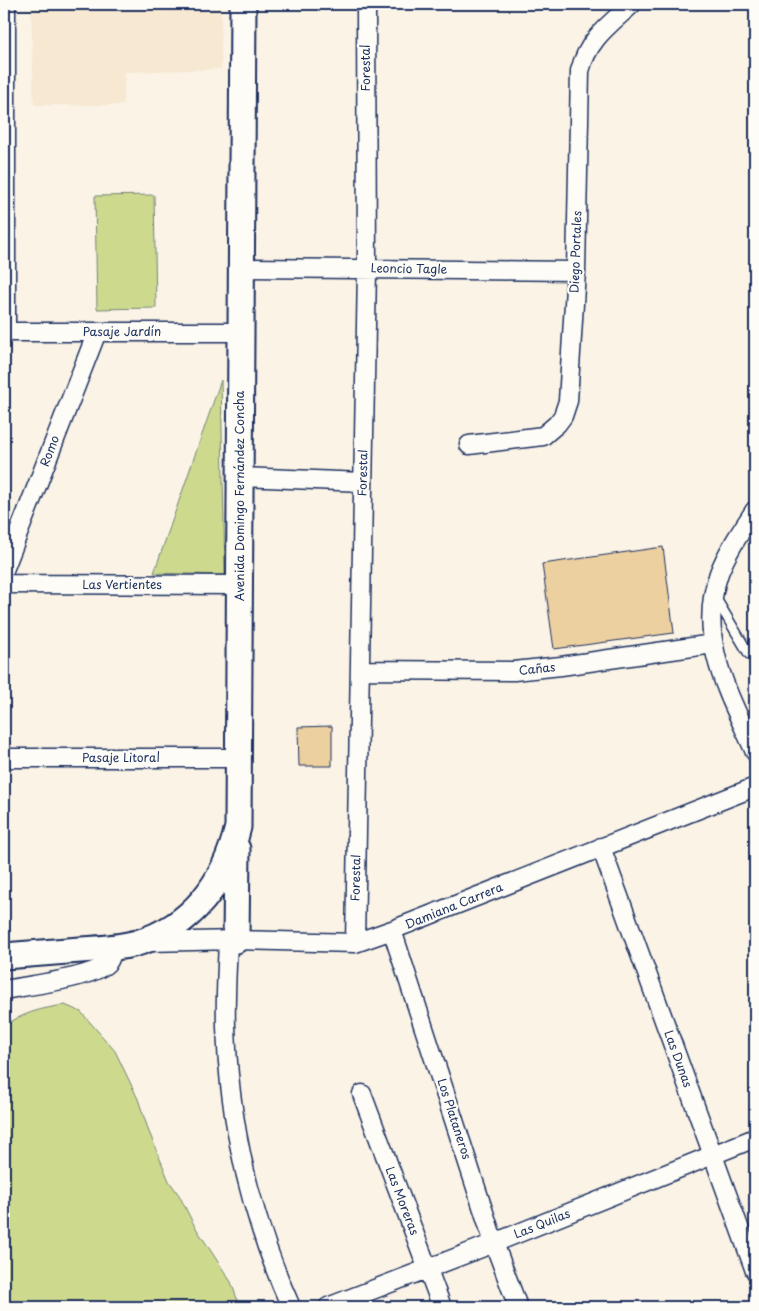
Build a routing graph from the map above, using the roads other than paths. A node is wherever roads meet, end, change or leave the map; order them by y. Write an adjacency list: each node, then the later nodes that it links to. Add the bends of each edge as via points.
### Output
1 (6, 4): 8 (street)
2 (243, 4): 5 (main road, Avenida Domingo Fernández Concha)
3 (366, 4): 6 (street, Forestal)
4 (632, 4): 7 (street, Diego Portales, via 596,37 580,71)
5 (241, 268): 6 (street, Leoncio Tagle); 10 (main road, Avenida Domingo Fernández Concha)
6 (367, 268): 7 (street, Leoncio Tagle); 13 (street, Forestal)
7 (576, 271): 11 (street, Diego Portales, via 568,401 563,416 543,436)
8 (5, 332): 9 (street, Pasaje Jardín)
9 (97, 332): 10 (street, Pasaje Jardín); 15 (street, Romo)
10 (241, 332): 12 (main road, Avenida Domingo Fernández Concha)
11 (469, 446)
12 (240, 477): 13 (street); 17 (main road, Avenida Domingo Fernández Concha)
13 (363, 482): 21 (street, Forestal)
14 (755, 510): 18 (street, via 728,554)
15 (4, 570)
16 (4, 584): 17 (street, Las Vertientes)
17 (239, 585): 24 (main road, Avenida Domingo Fernández Concha)
18 (714, 595): 19 (street); 20 (lane, via 749,654)
19 (713, 644): 21 (street, Cañas, via 514,671); 22 (street, via 724,682)
20 (755, 652)
21 (360, 670): 30 (street, Forestal)
22 (755, 752)
23 (4, 758): 24 (street, Pasaje Litoral)
24 (238, 758): 26 (main road, Avenida Domingo Fernández Concha)
25 (755, 787): 27 (street, Damiana Carrera)
26 (238, 827): 29 (main road); 31 (main road, Avenida Domingo Fernández Concha, via 226,866 203,901 171,928)
27 (601, 847): 28 (street, Damiana Carrera); 36 (street, Las Dunas)
28 (392, 930): 30 (street, Damiana Carrera); 37 (street, Los Plataneros)
29 (232, 940): 30 (street, Damiana Carrera); 31 (street, Damiana Carrera); 40 (street, via 226,1026 233,1112 250,1198)
30 (355, 942)
31 (125, 945): 32 (main road, Avenida Domingo Fernández Concha); 33 (street, via 96,971)
32 (4, 956)
33 (4, 990)
34 (362, 1094): 38 (street, Las Moreras)
35 (755, 1138): 36 (street, Las Quilas)
36 (712, 1155): 37 (street, Las Quilas); 39 (street, Las Dunas)
37 (494, 1243): 38 (street, Las Quilas); 43 (street, Los Plataneros)
38 (427, 1268): 41 (street, Las Quilas); 42 (street, Las Moreras)
39 (755, 1271)
40 (290, 1307)
41 (328, 1307)
42 (442, 1307)
43 (518, 1307)

